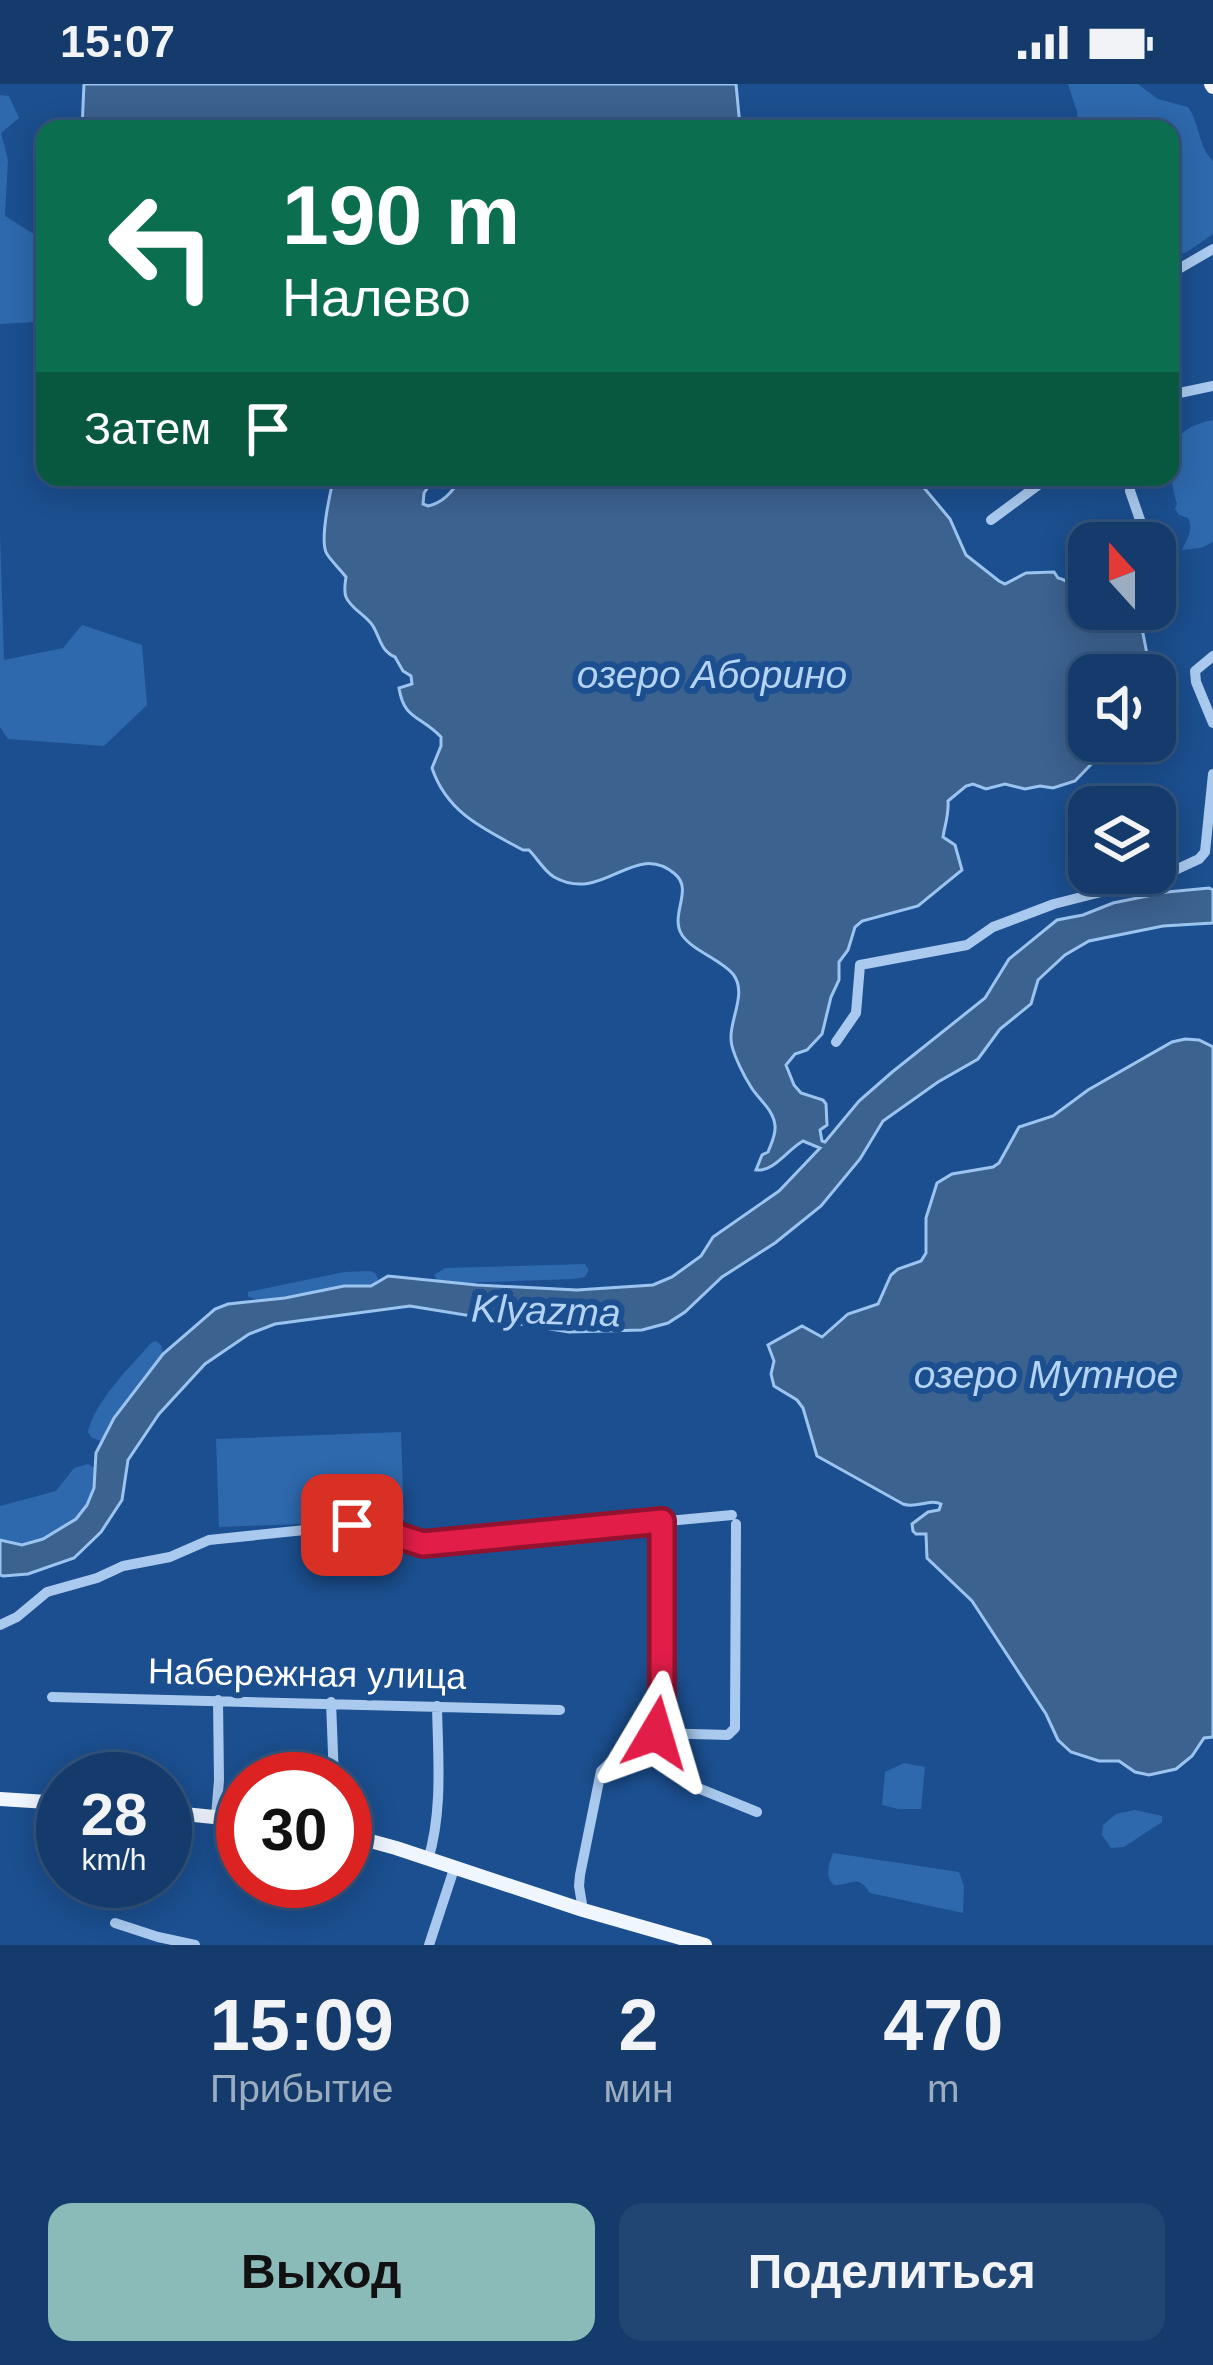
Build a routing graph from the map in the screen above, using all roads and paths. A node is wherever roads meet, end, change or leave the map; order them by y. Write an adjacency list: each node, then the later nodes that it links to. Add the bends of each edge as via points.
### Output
1 (1213, 249): 2 (street)
2 (1179, 269)
3 (1213, 386): 4 (street)
4 (1179, 393)
5 (1037, 486): 7 (street)
6 (1130, 486): 8 (street)
7 (992, 520)
8 (1141, 522)
9 (1213, 656): 10 (street, via 1195,671)
10 (1213, 723)
11 (1213, 774): 12 (street, via 1199,859 1054,904 967,945 860,965 856,1013)
12 (836, 1042)
13 (662, 1521): 14 (street, via 423,1544 364,1526 220,1537 47,1592); 20 (street); 20 (street, via 734,1520 735,1728 728,1735)
14 (0, 1625)
15 (52, 1697): 16 (street, Набережная улица)
16 (218, 1700): 17 (street, Набережная улица); 22 (street)
17 (331, 1702): 18 (street, Набережная улица); 23 (street)
18 (437, 1706): 19 (street, Набережная улица); 30 (street, via 438,1803)
19 (560, 1710)
20 (656, 1733): 21 (street)
21 (631, 1746): 26 (street, via 651,1750 698,1788); 32 (street, via 597,1781 579,1886)
22 (219, 1752)
23 (333, 1752)
24 (0, 1799): 25 (main road)
25 (36, 1801)
26 (757, 1812)
27 (192, 1815): 28 (main road)
28 (216, 1817)
29 (372, 1842): 30 (main road)
30 (428, 1860): 31 (main road)
31 (454, 1869): 32 (main road); 35 (street)
32 (583, 1910): 36 (main road)
33 (116, 1923): 34 (street)
34 (195, 1945)
35 (429, 1945)
36 (705, 1945)

